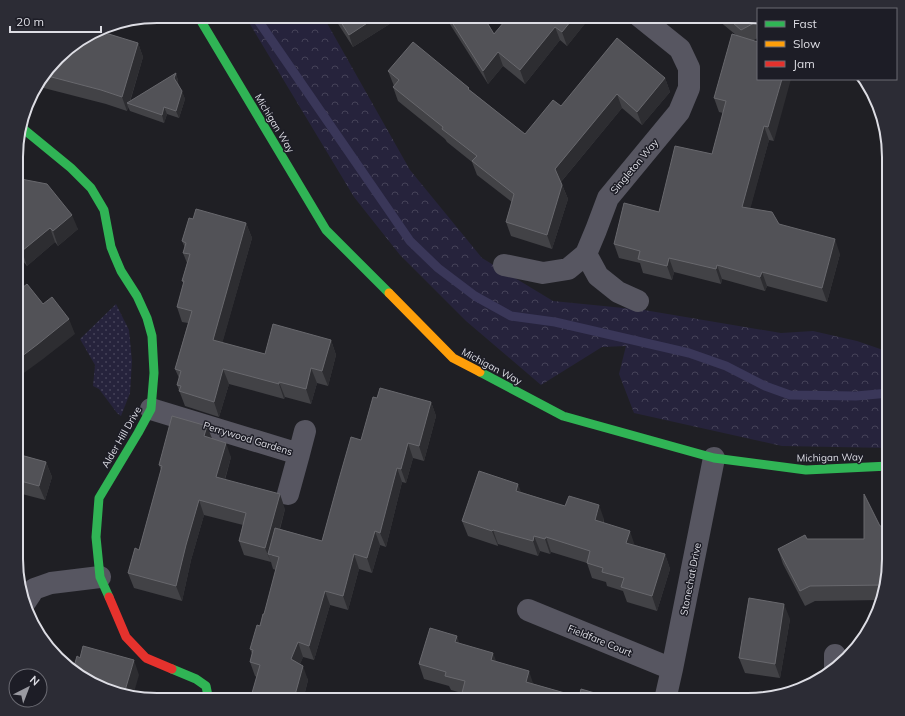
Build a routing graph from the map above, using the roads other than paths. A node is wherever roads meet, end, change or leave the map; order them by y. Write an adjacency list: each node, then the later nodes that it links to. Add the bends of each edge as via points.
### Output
1 (202, 23): 10 (street, Michigan Way, via 326,230 453,358 563,416)
2 (648, 23): 4 (street, Singleton Way, via 680,48 689,68 689,88 678,112 608,198)
3 (26, 131): 7 (street, Alder Hill Drive, via 91,188 104,210 112,247 121,271 137,296 152,336 154,373)
4 (586, 254): 5 (street, Singleton Way, via 568,269 543,273); 6 (street, via 598,276 618,292)
5 (504, 265)
6 (638, 301)
7 (151, 409): 9 (street, Perrywood Gardens); 13 (street, Alder Hill Drive, via 99,498 96,537)
8 (305, 431): 9 (street, Perrywood Gardens)
9 (299, 454): 12 (street, Perrywood Gardens)
10 (714, 458): 11 (street, Michigan Way, via 806,470); 16 (street, Stonechat Drive)
11 (882, 466)
12 (288, 494)
13 (100, 576): 14 (street, via 51,583 34,589); 17 (street, Alder Hill Drive, via 126,637 146,658 196,679 206,686)
14 (29, 597)
15 (528, 610): 16 (street, Fieldfare Court)
16 (672, 669): 18 (street, Stonechat Drive)
17 (207, 693)
18 (667, 693)

